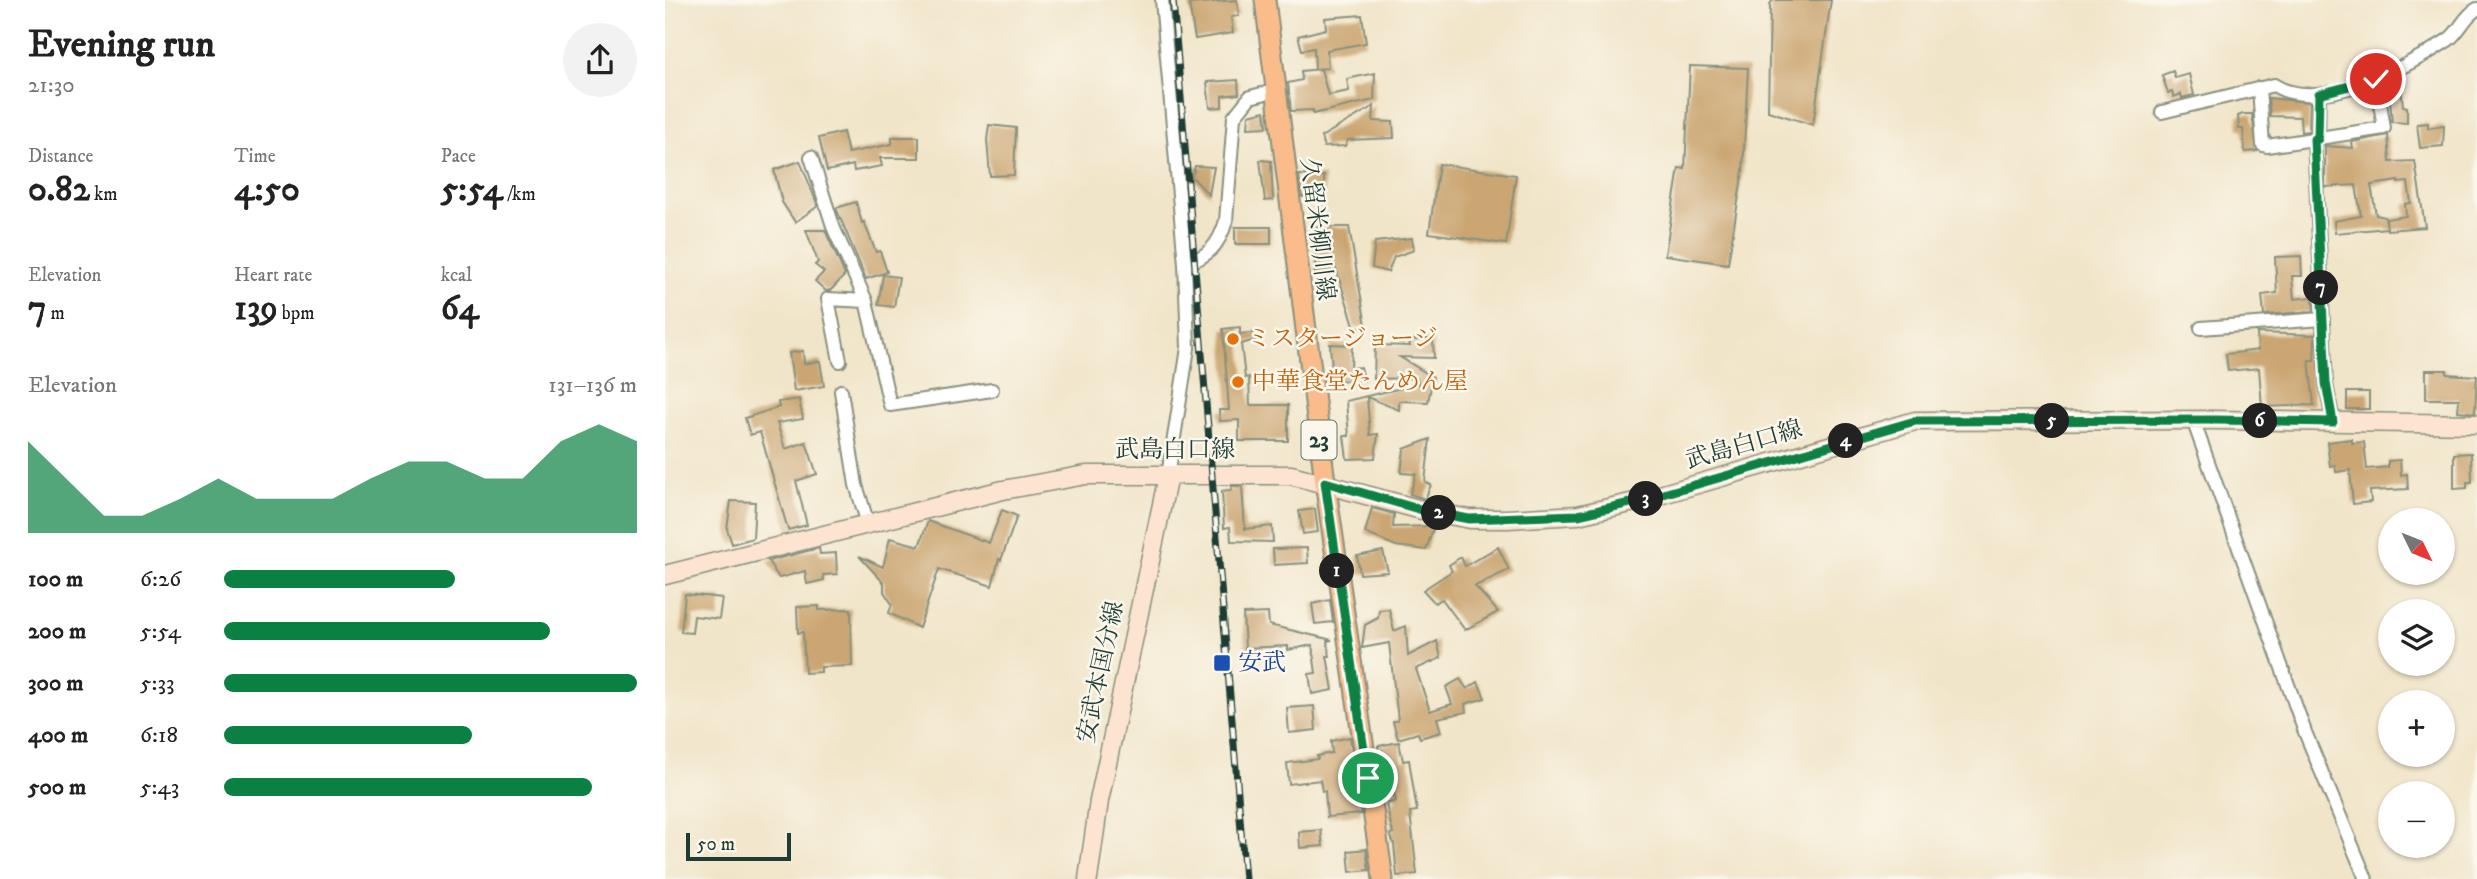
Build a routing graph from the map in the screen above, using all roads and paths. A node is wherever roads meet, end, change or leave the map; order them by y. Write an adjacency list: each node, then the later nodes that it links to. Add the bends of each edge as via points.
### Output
1 (1162, 0): 11 (street)
2 (1265, 0): 6 (main road, 久留米柳川線 / 23)
3 (2477, 9): 4 (street, via 2451,38)
4 (2376, 79): 7 (street); 9 (street, via 2384,128)
5 (2259, 88): 7 (street, via 2274,85 2287,93); 8 (street); 9 (street, via 2263,145)
6 (1274, 91): 11 (street, via 1250,96 1234,117 1221,237 1212,251); 22 (main road, 久留米柳川線 / 23)
7 (2319, 94): 9 (street)
8 (2162, 112)
9 (2316, 139): 13 (street)
10 (811, 157): 12 (street, via 834,229)
11 (1185, 264): 21 (street, via 1188,348)
12 (866, 301): 15 (street, via 828,299); 16 (street, via 890,405)
13 (2323, 319): 14 (street); 19 (street)
14 (2200, 328)
15 (840, 361)
16 (992, 390)
17 (841, 391): 23 (street, via 856,485)
18 (2193, 420): 19 (main road, 武島白口線); 22 (main road, 武島白口線, via 1915,421 1578,515 1469,519); 27 (street, via 2305,732)
19 (2333, 422): 20 (main road, 武島白口線)
20 (2477, 424)
21 (1168, 476): 22 (main road, 武島白口線, via 1291,475); 23 (main road, 武島白口線, via 1086,475 1003,490); 25 (main road, 安武本国分線, via 1099,801)
22 (1325, 482): 26 (main road, 久留米柳川線 / 23)
23 (869, 524): 24 (main road, 武島白口線)
24 (665, 575)
25 (1088, 879)
26 (1383, 879)
27 (2365, 879)

